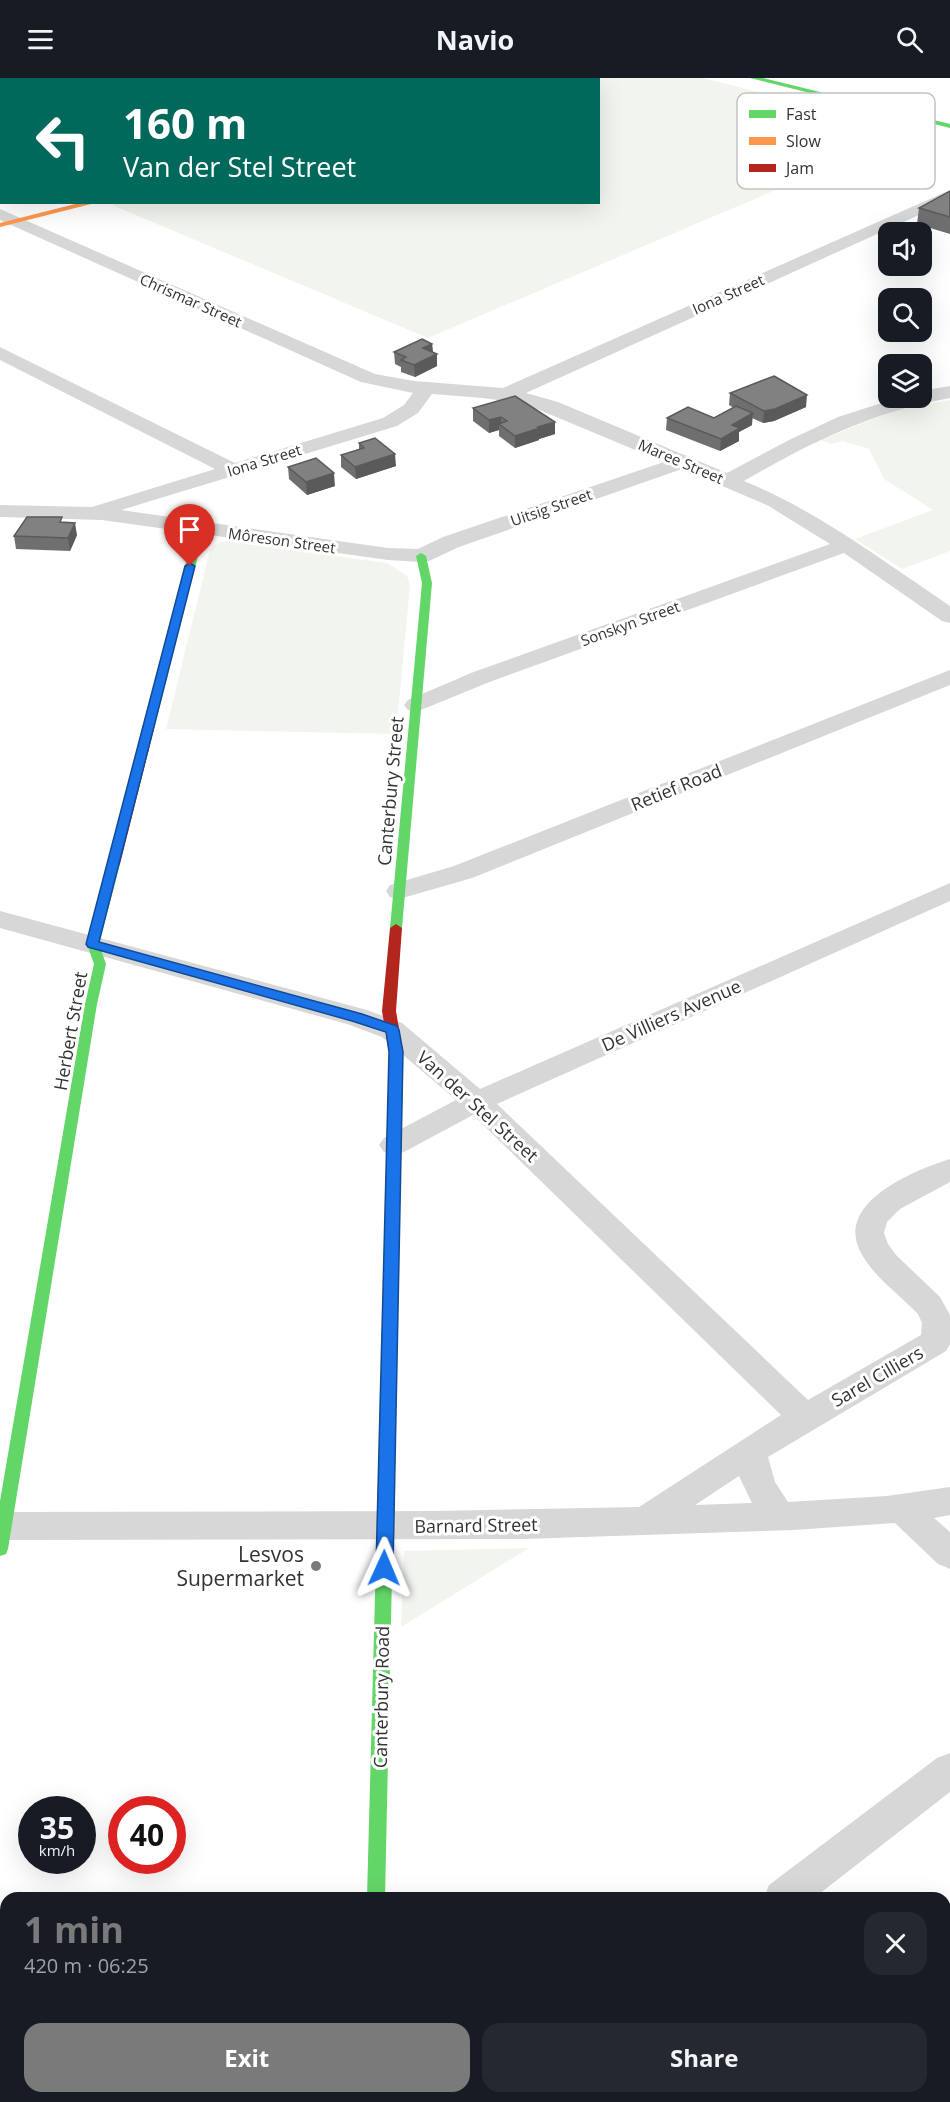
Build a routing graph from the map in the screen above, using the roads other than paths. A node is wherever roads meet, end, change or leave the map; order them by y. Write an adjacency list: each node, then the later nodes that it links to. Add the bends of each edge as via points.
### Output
1 (754, 78): 2 (street)
2 (815, 93)
3 (935, 122): 4 (street)
4 (950, 126)
5 (950, 195): 13 (street, Iona Street)
6 (39, 204): 8 (street)
7 (84, 204): 8 (street)
8 (4, 219): 10 (street, Chrismar Street)
9 (0, 353): 17 (street)
10 (383, 382): 11 (street, Maree Street)
11 (425, 388): 13 (street, Maree Street); 17 (street, Iona Street, via 411,411 390,422)
12 (948, 393): 14 (street)
13 (507, 394): 16 (street, Maree Street, via 551,406)
14 (932, 395)
15 (880, 408): 18 (street)
16 (682, 462): 18 (street, Maree Street); 25 (street, Uitsig Street, via 451,542)
17 (233, 470): 19 (street, Iona Street)
18 (728, 481): 24 (street, Maree Street, via 807,519)
19 (166, 490): 21 (street, Iona Street); 22 (street)
20 (0, 512): 21 (street, Môreson Street)
21 (90, 514): 22 (street, Môreson Street)
22 (157, 522): 23 (street, Môreson Street)
23 (200, 528): 25 (street, Môreson Street, via 365,552); 33 (street, Herbert Street)
24 (847, 545): 26 (street, Maree Street); 28 (street, Sonskyn Street)
25 (421, 556): 29 (street, Canterbury Street, via 427,584)
26 (950, 616)
27 (950, 677): 30 (street, Retief Road, via 463,872)
28 (479, 678): 29 (street, Sonskyn Street); 29 (street, via 458,676)
29 (418, 686): 30 (street, Canterbury Street)
30 (399, 891): 34 (street, Canterbury Street, via 389,1011)
31 (950, 891): 35 (street, De Villiers Avenue)
32 (0, 919): 33 (street, Van der Stel Street)
33 (93, 944): 34 (street, Van der Stel Street); 45 (street, Herbert Street, via 100,964)
34 (392, 1030): 35 (street, Van der Stel Street); 36 (street, Canterbury Road, via 396,1052)
35 (477, 1102): 36 (street, De Villiers Avenue); 38 (street, Van der Stel Street)
36 (394, 1145): 44 (street, Canterbury Road)
37 (950, 1170): 38 (street, Sarel Cilliers, via 888,1202 872,1220 869,1238 877,1255 932,1309 939,1330 935,1342)
38 (804, 1417): 39 (street, Sarel Cilliers)
39 (750, 1452): 42 (street, via 758,1487); 43 (street, Sarel Cilliers)
40 (950, 1501): 41 (street, Barnard Street)
41 (903, 1510): 42 (street, Barnard Street); 46 (street)
42 (779, 1516): 43 (street, Barnard Street)
43 (644, 1522): 44 (street, Barnard Street)
44 (385, 1526): 45 (street, Barnard Street); 48 (street, Canterbury Road)
45 (2, 1534)
46 (950, 1554)
47 (950, 1770): 49 (street)
48 (376, 1892)
49 (791, 1892)

